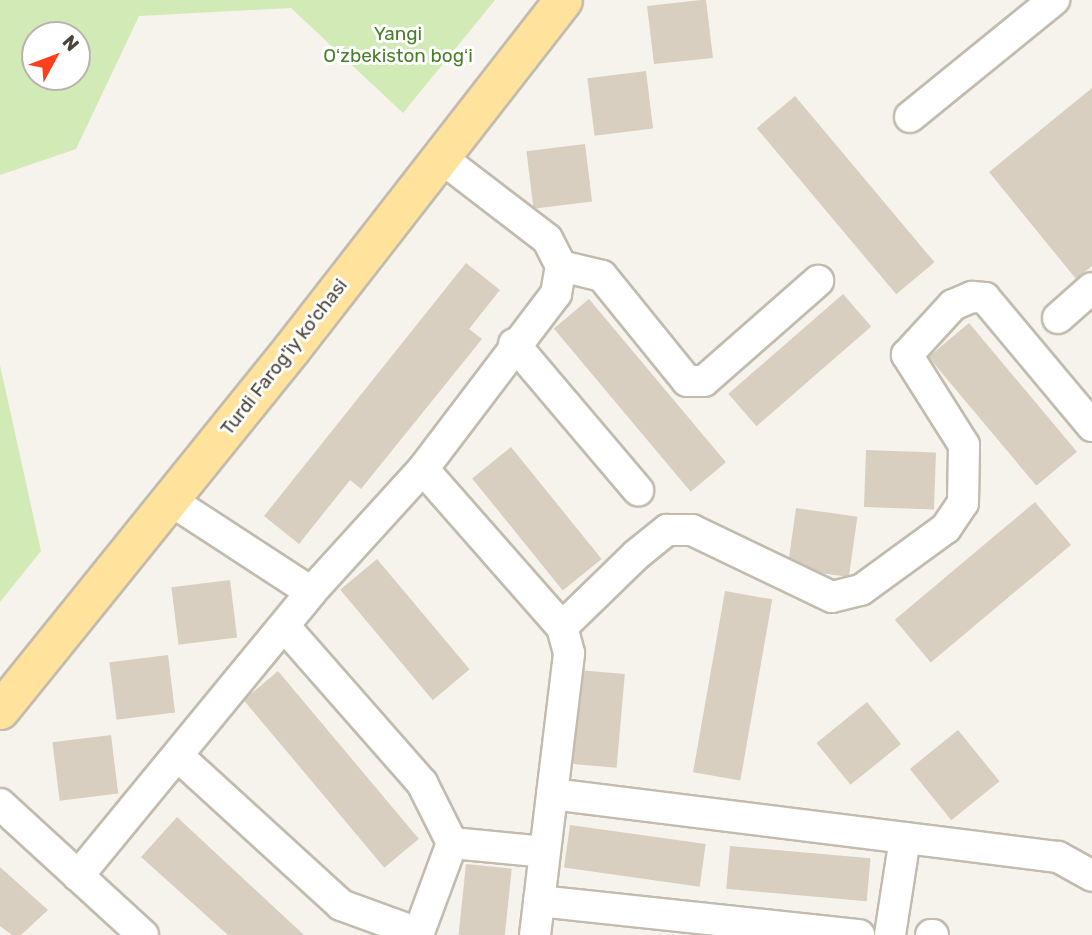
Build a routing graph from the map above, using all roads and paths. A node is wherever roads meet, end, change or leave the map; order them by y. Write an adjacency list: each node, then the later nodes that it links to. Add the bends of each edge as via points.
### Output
1 (562, 0): 4 (main road, Turdi Farog'iy ko'chasi)
2 (1054, 0): 3 (street)
3 (910, 117)
4 (440, 157): 5 (street, via 547,239); 13 (main road, Turdi Farog'iy ko'chasi)
5 (561, 266): 6 (street, via 602,276 687,381 704,381); 9 (street, via 556,294)
6 (818, 281)
7 (1092, 288): 8 (street)
8 (1058, 318)
9 (514, 345): 11 (street); 12 (street)
10 (1092, 426): 16 (street, via 985,298 972,297 953,305 906,355 964,445 963,503 946,528 861,590 832,597 692,530 667,530)
11 (423, 469): 14 (street); 16 (street)
12 (638, 490)
13 (170, 499): 14 (street); 17 (main road, Turdi Farog'iy ko'chasi)
14 (311, 592): 15 (street)
15 (285, 627): 18 (street); 22 (street, via 422,783)
16 (562, 627): 19 (street, via 569,653)
17 (0, 710)
18 (178, 757): 24 (street); 27 (street, via 341,905)
19 (552, 794): 21 (street); 23 (street)
20 (0, 804): 24 (street)
21 (905, 838): 25 (street, via 1058,857); 31 (street)
22 (452, 844): 23 (street); 27 (street)
23 (545, 852): 26 (street)
24 (78, 876): 28 (street)
25 (1092, 876)
26 (539, 901): 29 (street); 30 (street)
27 (418, 934)
28 (143, 935)
29 (536, 935)
30 (859, 935)
31 (890, 935)

